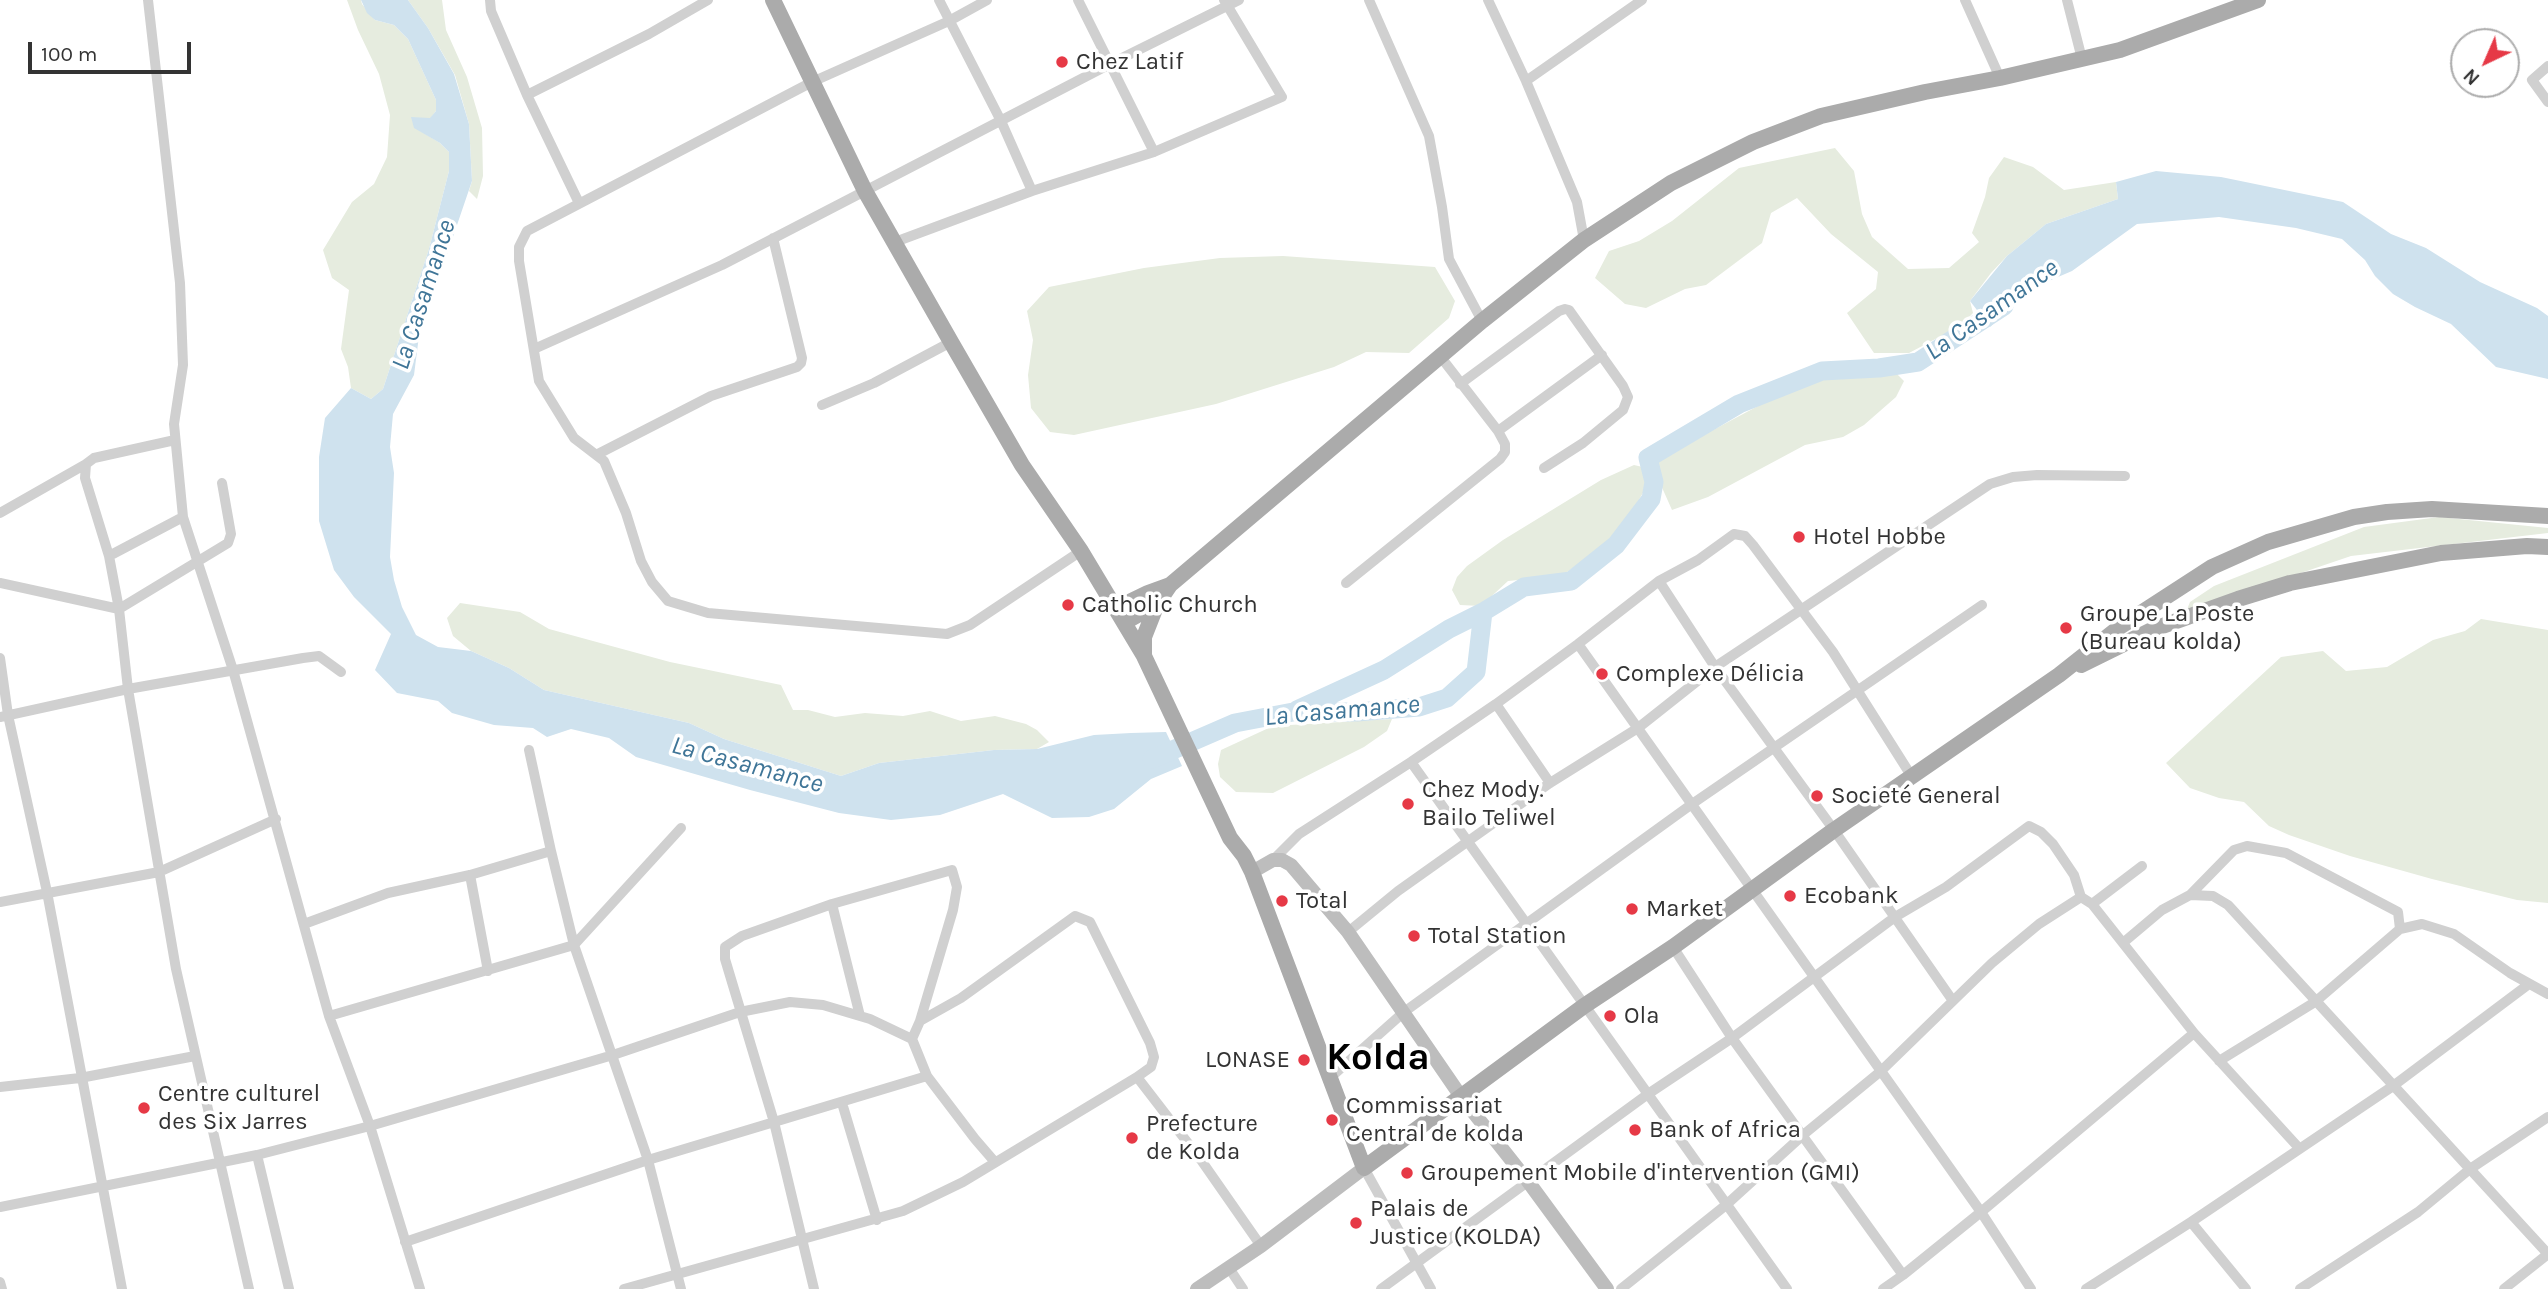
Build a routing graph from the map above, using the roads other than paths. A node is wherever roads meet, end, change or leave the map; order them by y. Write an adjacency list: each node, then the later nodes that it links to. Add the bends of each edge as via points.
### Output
1 (148, 0): 41 (street, via 180,283 183,365)
2 (490, 0): 23 (street)
3 (708, 0): 23 (street)
4 (772, 0): 22 (main road)
5 (939, 0): 16 (street)
6 (987, 0): 16 (street)
7 (1078, 0): 18 (street)
8 (1239, 0): 15 (street)
9 (1369, 0): 33 (street, via 1429,136 1449,259)
10 (1488, 0): 21 (street)
11 (1642, 0): 21 (street)
12 (1965, 0): 20 (street)
13 (2067, 0): 17 (street)
14 (2258, 0): 17 (main road, via 2120,50)
15 (1226, 3): 18 (street); 26 (street, via 1282,97)
16 (949, 21): 22 (street); 25 (street)
17 (2082, 59): 20 (main road)
18 (1112, 63): 25 (street); 26 (street)
19 (2548, 66): 24 (street, via 2532,80)
20 (2000, 78): 31 (main road, via 1821,116 1753,142 1671,183)
21 (1526, 81): 31 (street, via 1577,202)
22 (812, 82): 27 (main road); 29 (street)
23 (527, 95): 29 (street)
24 (2548, 102)
25 (1001, 121): 27 (street); 28 (street)
26 (1154, 152): 28 (street)
27 (865, 191): 30 (street); 32 (main road)
28 (1032, 191): 32 (street)
29 (579, 202): 35 (street, via 527,231 519,247)
30 (773, 239): 35 (street); 42 (street, via 802,358 797,368 710,396)
31 (1584, 240): 33 (main road)
32 (895, 242): 34 (main road)
33 (1482, 321): 37 (main road)
34 (951, 342): 39 (street); 51 (main road, via 1022,465)
35 (534, 349): 42 (street, via 539,381 574,438)
36 (1602, 355): 38 (street, via 1565,309); 40 (street); 44 (street, via 1628,397 1623,410)
37 (1440, 356): 38 (street); 57 (main road)
38 (1460, 384): 40 (street)
39 (822, 405)
40 (1498, 431): 56 (street, via 1505,444 1500,459)
41 (175, 440): 43 (street, via 94,458); 49 (street)
42 (596, 455): 51 (street, via 604,461 652,582 668,601 708,613 947,634 970,625)
43 (86, 464): 47 (street); 52 (street, via 85,478)
44 (1544, 468)
45 (2124, 476): 61 (street, via 2037,474 1990,484)
46 (222, 483): 53 (street, via 231,534 223,547)
47 (0, 513)
48 (2548, 516): 69 (main road, via 2432,509 2387,512 2268,542 2212,567 2121,626)
49 (183, 517): 52 (street); 53 (street)
50 (2548, 547): 69 (main road, via 2441,552 2290,583 2154,629)
51 (1081, 551): 62 (main road)
52 (109, 556): 60 (street)
53 (199, 562): 60 (street); 67 (street)
54 (1659, 581): 61 (street, via 1734,534 1745,536); 63 (street); 66 (street)
55 (0, 583): 60 (street)
56 (1346, 583)
57 (1170, 585): 58 (main road); 62 (main road, via 1148,593)
58 (1157, 604): 62 (main road); 64 (main road, via 1144,637)
59 (1982, 605): 71 (street)
60 (119, 609): 70 (street)
61 (1800, 610): 66 (street); 71 (street)
62 (1121, 615): 64 (main road)
63 (1578, 644): 72 (street); 74 (street)
64 (1144, 656): 89 (main road, via 1230,838)
65 (0, 658): 73 (street)
66 (1715, 667): 74 (street); 75 (street)
67 (233, 670): 68 (street, via 319,656); 70 (street); 81 (street)
68 (341, 671)
69 (2059, 675): 78 (main road)
70 (128, 689): 73 (street); 88 (street)
71 (1858, 691): 75 (street); 78 (street)
72 (1496, 704): 77 (street); 79 (street)
73 (4, 716): 92 (street)
74 (1637, 727): 79 (street); 80 (street)
75 (1773, 748): 80 (street); 83 (street)
76 (529, 750): 85 (street)
77 (1411, 762): 84 (street); 86 (street, via 1299,834)
78 (1912, 778): 83 (main road)
79 (1550, 783): 84 (street)
80 (1692, 804): 91 (street); 99 (street)
81 (276, 819): 88 (street); 100 (street)
82 (681, 828): 104 (street)
83 (1834, 830): 91 (main road); 98 (street)
84 (1468, 843): 99 (street); 102 (street)
85 (551, 851): 90 (street); 104 (street)
86 (1273, 860): 89 (main road); 102 (main road, via 1291,865)
87 (2142, 866): 97 (street)
88 (159, 872): 92 (street); 122 (street)
89 (1252, 872): 127 (main road)
90 (470, 875): 100 (street, via 388,893); 106 (street)
91 (1751, 890): 105 (main road); 107 (street)
92 (47, 892): 95 (street); 128 (street)
93 (2190, 895): 101 (street, via 2234,850 2263,848 2286,853 2398,912); 103 (street, via 2162,910); 111 (street, via 2213,896 2228,905)
94 (2081, 897): 97 (street); 98 (street, via 2074,876 2053,844 2029,826); 110 (street, via 2039,924)
95 (0, 902)
96 (832, 904): 113 (street, via 742,936 725,947); 116 (street); 117 (street, via 951,870 957,887 953,910)
97 (2092, 904): 103 (street)
98 (1895, 918): 107 (street); 110 (street)
99 (1527, 923): 112 (street); 114 (street)
100 (304, 924): 115 (street)
101 (2400, 929): 108 (street, via 2422,924 2454,934); 111 (street)
102 (1348, 932): 114 (main road)
103 (2124, 942): 118 (street)
104 (575, 945): 106 (street); 121 (street)
105 (1673, 947): 112 (main road); 119 (street)
106 (488, 971): 115 (street)
107 (1815, 977): 119 (street); 124 (street)
108 (2529, 984): 109 (street); 129 (street)
109 (2548, 994)
110 (1953, 1001): 124 (street)
111 (2315, 1002): 123 (street); 129 (street)
112 (1584, 1006): 131 (street); 132 (main road)
113 (740, 1012): 116 (street, via 790,1002 823,1005); 121 (street); 135 (street)
114 (1404, 1013): 127 (street); 132 (main road)
115 (329, 1016): 136 (street)
116 (860, 1016): 120 (street)
117 (920, 1021): 120 (street); 126 (street, via 961,998 1075,916 1090,922 1150,1043 1151,1067)
118 (2194, 1032): 123 (street); 149 (street)
119 (1732, 1038): 131 (street); 137 (street)
120 (912, 1039): 125 (street)
121 (612, 1055): 136 (street); 140 (street)
122 (195, 1056): 128 (street); 142 (street)
123 (2219, 1061): 138 (street)
124 (1881, 1071): 137 (street); 149 (street)
125 (927, 1076): 133 (street); 141 (street)
126 (1137, 1077): 141 (street); 154 (street)
127 (1331, 1077): 143 (main road)
128 (80, 1078): 130 (street); 146 (street)
129 (2393, 1086): 138 (street); 144 (street)
130 (0, 1087)
131 (1648, 1094): 145 (street); 147 (street)
132 (1462, 1098): 143 (main road); 145 (main road)
133 (842, 1103): 135 (street); 150 (street)
134 (2548, 1117): 144 (street)
135 (774, 1122): 140 (street); 152 (street)
136 (370, 1126): 139 (street); 153 (street)
137 (1803, 1135): 147 (street); 159 (street)
138 (2299, 1148): 151 (street)
139 (257, 1156): 142 (street); 164 (street)
140 (648, 1160): 153 (street); 158 (street)
141 (994, 1161): 150 (street, via 963,1182)
142 (219, 1164): 146 (street); 163 (street)
143 (1364, 1168): 154 (main road); 156 (street)
144 (2470, 1169): 155 (street); 180 (street, via 2418,1212)
145 (1527, 1180): 156 (street); 173 (main road)
146 (102, 1188): 148 (street); 162 (street)
147 (1726, 1205): 174 (street); 175 (street)
148 (0, 1207)
149 (1981, 1212): 159 (street); 177 (street)
150 (877, 1220): 152 (street)
151 (2191, 1222): 178 (street); 179 (street)
152 (801, 1239): 158 (street); 168 (street)
153 (405, 1242): 165 (street)
154 (1261, 1246): 157 (main road)
155 (2548, 1254): 181 (street)
156 (1416, 1265): 171 (street); 172 (street)
157 (1229, 1268): 169 (main road); 170 (street)
158 (676, 1273): 166 (street); 167 (street)
159 (1902, 1275): 176 (street)
160 (0, 1282): 161 (street)
161 (2, 1289)
162 (121, 1289)
163 (249, 1289)
164 (289, 1289)
165 (420, 1289)
166 (624, 1289)
167 (681, 1289)
168 (814, 1289)
169 (1197, 1289)
170 (1243, 1289)
171 (1381, 1289)
172 (1431, 1289)
173 (1606, 1289)
174 (1621, 1289)
175 (1787, 1289)
176 (1883, 1289)
177 (2031, 1289)
178 (2086, 1289)
179 (2246, 1289)
180 (2300, 1289)
181 (2504, 1289)

